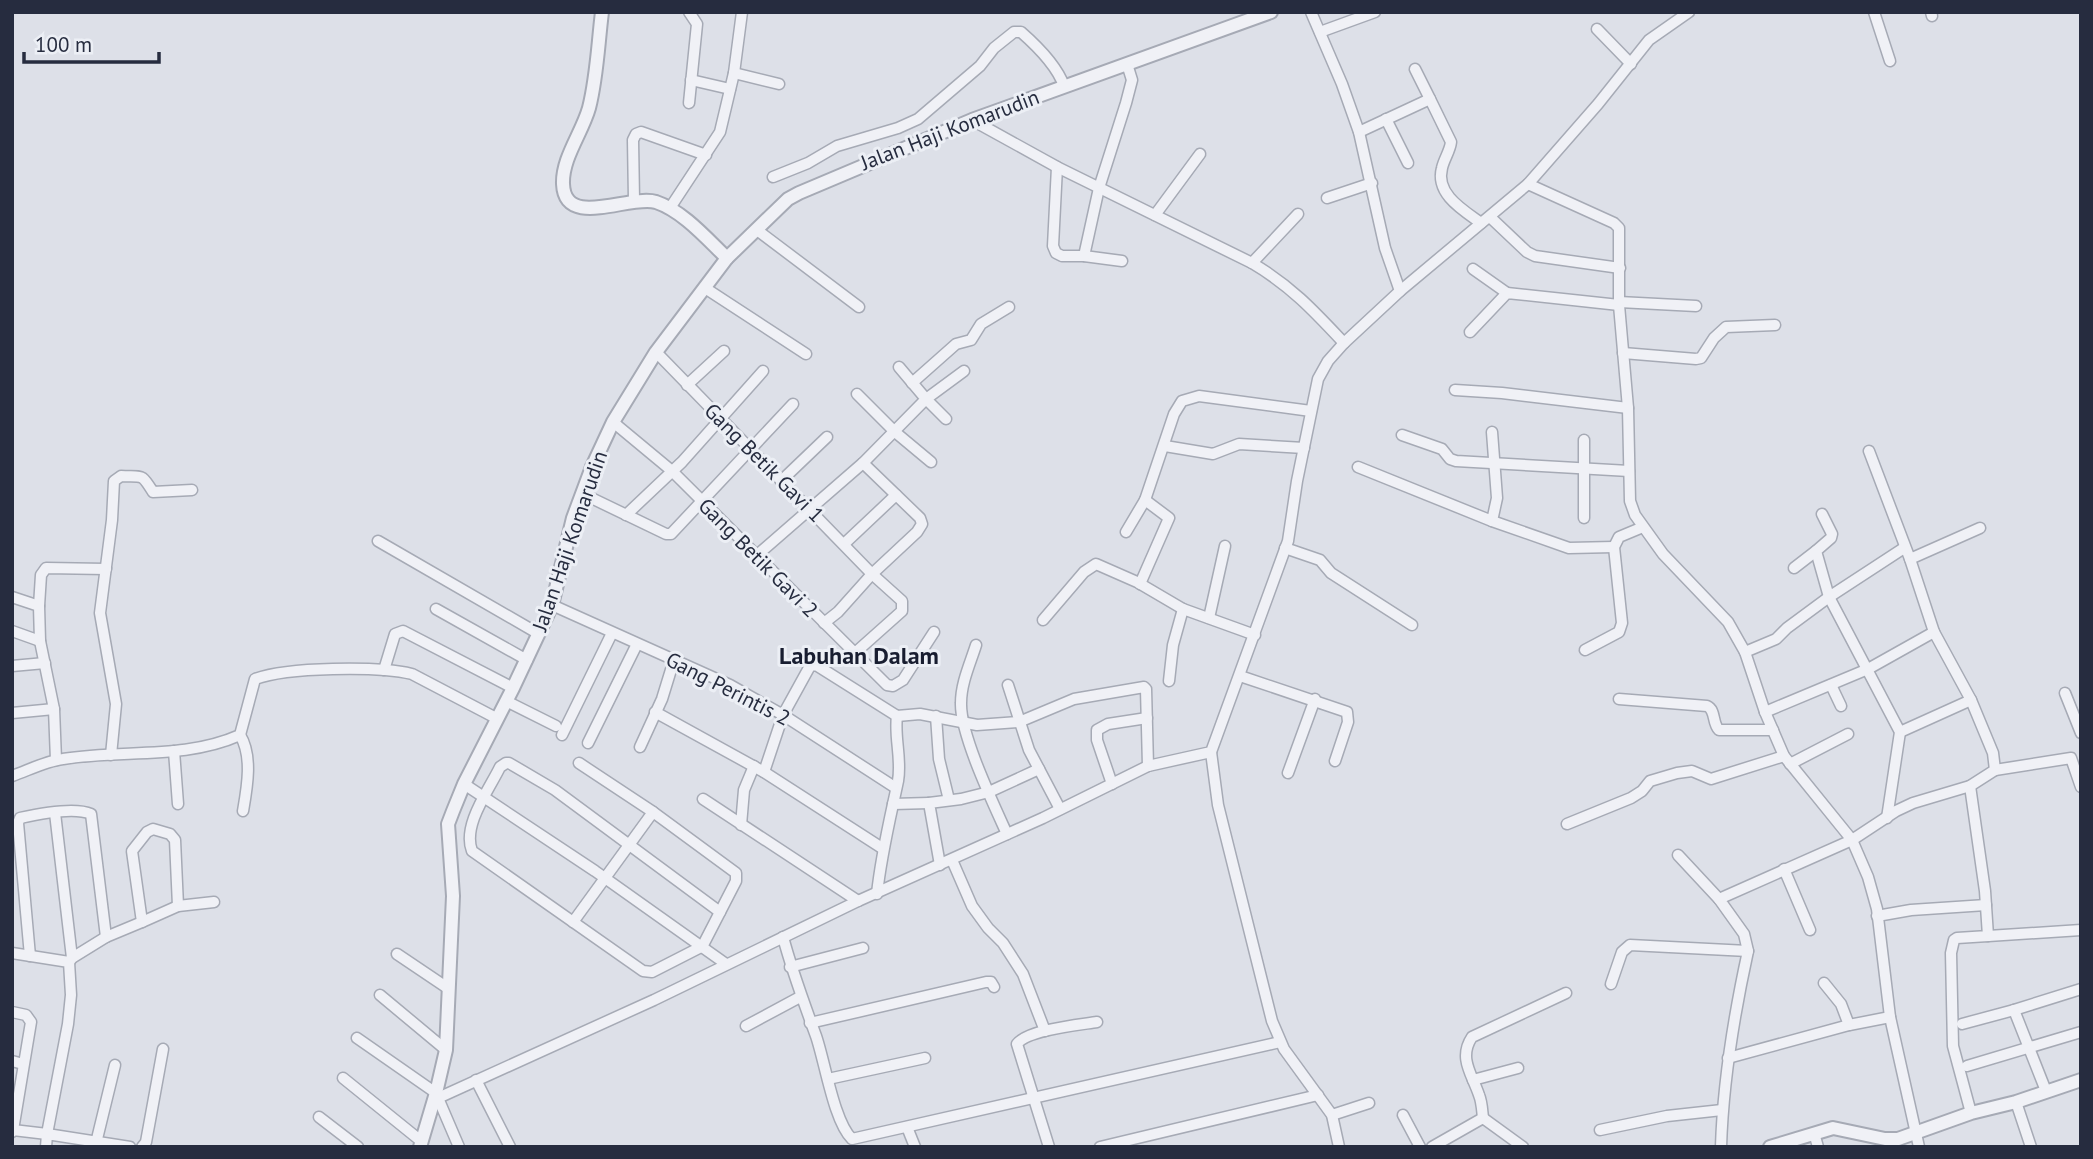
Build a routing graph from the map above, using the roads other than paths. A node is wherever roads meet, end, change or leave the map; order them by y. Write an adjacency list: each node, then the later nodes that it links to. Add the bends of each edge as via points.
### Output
1 (602, 12): 35 (street, via 589,109 563,183 569,198 582,209)
2 (689, 12): 17 (street, via 697,24)
3 (742, 12): 16 (street)
4 (1271, 12): 9 (street, Jalan Haji Komarudin)
5 (1311, 12): 11 (street)
6 (1376, 12): 11 (street)
7 (1689, 12): 14 (street, via 1649,40)
8 (1874, 12): 12 (street)
9 (1243, 17): 13 (street, Jalan Haji Komarudin)
10 (1597, 29): 14 (street)
11 (1320, 32): 25 (street)
12 (1890, 61)
13 (1127, 64): 18 (street, Jalan Haji Komarudin); 33 (street, via 1132,80)
14 (1631, 64): 32 (street)
15 (1415, 69): 21 (street)
16 (734, 73): 19 (street); 20 (street)
17 (691, 80): 20 (street); 22 (street)
18 (1062, 81): 24 (street, Jalan Haji Komarudin); 30 (street, via 1023,33 1014,32 918,118 837,146)
19 (779, 84)
20 (730, 89): 27 (street, via 720,132)
21 (1430, 99): 23 (street); 39 (street, via 1451,142 1441,170 1444,192)
22 (689, 103)
23 (1386, 118): 25 (street); 28 (street)
24 (972, 120): 29 (street); 40 (street, Jalan Haji Komarudin, via 799,193)
25 (1360, 132): 31 (street)
26 (1200, 154): 38 (street)
27 (706, 155): 35 (street, via 636,134); 36 (street)
28 (1408, 163)
29 (1057, 167): 33 (street); 41 (street, via 1053,246 1062,256)
30 (773, 177)
31 (1372, 183): 34 (street); 48 (street)
32 (1528, 184): 39 (street); 45 (street, via 1614,223 1620,235)
33 (1100, 188): 38 (street); 41 (street)
34 (1327, 198)
35 (634, 201): 36 (street)
36 (670, 208): 42 (street)
37 (1298, 214): 44 (street)
38 (1155, 215): 44 (street)
39 (1485, 220): 45 (street, via 1535,256); 48 (street)
40 (757, 230): 42 (street, Jalan Haji Komarudin); 52 (street)
41 (1084, 256): 43 (street)
42 (727, 258): 47 (street, Jalan Haji Komarudin)
43 (1122, 261)
44 (1252, 263): 56 (street, via 1296,293)
45 (1620, 268): 50 (street)
46 (1473, 269): 49 (street)
47 (705, 288): 58 (street, Jalan Haji Komarudin); 60 (street)
48 (1400, 291): 56 (street)
49 (1507, 293): 50 (street); 55 (street)
50 (1619, 304): 51 (street); 59 (street)
51 (1696, 306)
52 (859, 307)
53 (1009, 307): 64 (street, via 985,321 971,340 956,344)
54 (1775, 325): 59 (street, via 1726,327 1696,359)
55 (1470, 332)
56 (1344, 343): 71 (street, via 1318,379)
57 (724, 351): 65 (street)
58 (656, 352): 65 (street, Gang Betik Gavi 1); 74 (street, Jalan Haji Komarudin)
59 (1623, 353): 70 (street)
60 (806, 354)
61 (899, 367): 64 (street)
62 (763, 371): 72 (street)
63 (964, 371): 68 (street)
64 (912, 383): 68 (street)
65 (687, 385): 72 (street, Gang Betik Gavi 1)
66 (1455, 390): 70 (street)
67 (857, 394): 75 (street)
68 (926, 399): 73 (street); 75 (street)
69 (793, 404): 82 (street)
70 (1628, 408): 90 (street)
71 (1311, 411): 80 (street, via 1213,397 1188,398 1174,414); 81 (street)
72 (719, 418): 82 (street, Gang Betik Gavi 1); 89 (street)
73 (946, 419)
74 (613, 422): 89 (street, Gang Betik Gavi 2); 93 (street, Jalan Haji Komarudin)
75 (895, 432): 84 (street); 85 (street)
76 (1492, 432): 86 (street)
77 (1402, 435): 86 (street, via 1442,449 1450,459)
78 (827, 438): 91 (street)
79 (1584, 440): 88 (street)
80 (1165, 446): 81 (street, via 1213,454 1239,444); 95 (street)
81 (1304, 448): 109 (street)
82 (751, 450): 91 (street, Gang Betik Gavi 1); 96 (street)
83 (1868, 451): 110 (street)
84 (931, 462)
85 (863, 463): 94 (street); 97 (street)
86 (1494, 463): 88 (street); 101 (street, via 1497,498)
87 (1358, 467): 101 (street)
88 (1585, 468): 90 (street); 100 (street)
89 (672, 471): 96 (street, Gang Betik Gavi 2); 99 (street)
90 (1629, 471): 102 (street, via 1630,501)
91 (781, 481): 97 (street, Gang Betik Gavi 1)
92 (192, 490): 115 (street, via 154,492 145,478 116,478)
93 (583, 494): 99 (street); 120 (street, Jalan Haji Komarudin, via 566,541)
94 (896, 495): 106 (street); 116 (street, via 922,524)
95 (1145, 500): 104 (street); 117 (street, via 1169,518)
96 (701, 501): 99 (street, via 671,534); 112 (street, Gang Betik Gavi 2)
97 (810, 509): 106 (street, Gang Betik Gavi 1); 112 (street)
98 (1822, 514): 111 (street, via 1832,534)
99 (626, 515)
100 (1584, 517)
101 (1492, 521): 108 (street, via 1569,548)
102 (1643, 527): 108 (street, via 1619,537); 139 (street, via 1728,622)
103 (1980, 528): 113 (street)
104 (1126, 532)
105 (378, 541): 132 (street)
106 (845, 544): 116 (street, Gang Betik Gavi 1)
107 (1225, 546): 124 (street)
108 (1614, 547): 137 (street, via 1622,623 1616,635)
109 (1285, 548): 127 (street, via 1320,560 1331,573); 133 (street)
110 (1904, 548): 113 (street); 119 (street)
111 (1816, 551): 114 (street); 119 (street)
112 (756, 556): 126 (street, Gang Betik Gavi 2)
113 (1910, 559): 131 (street)
114 (1794, 568)
115 (106, 569): 121 (street, via 46,568 41,575); 177 (street, via 101,624 116,704)
116 (872, 574): 126 (street); 138 (street, Gang Betik Gavi 1, via 902,601 903,609)
117 (1140, 584): 123 (street); 125 (street, via 1092,565)
118 (12, 597): 121 (street)
119 (1829, 597): 139 (street, via 1776,639); 144 (street)
120 (552, 605): 129 (street, Gang Perintis 2); 132 (street, Jalan Haji Komarudin)
121 (39, 606): 134 (street)
122 (436, 610): 140 (street)
123 (1183, 610): 124 (street); 147 (street)
124 (1209, 618): 133 (street)
125 (1043, 620)
126 (824, 622): 138 (street, Gang Betik Gavi 2)
127 (1412, 625)
128 (12, 631): 134 (street)
129 (612, 632): 135 (street, Gang Perintis 2); 155 (street, via 559,730)
130 (934, 632): 138 (street, Gang Betik Gavi 2, via 903,680 893,686)
131 (1934, 632): 144 (street); 154 (street)
132 (539, 634): 140 (street, Jalan Haji Komarudin)
133 (1255, 635): 146 (street)
134 (40, 641): 142 (street)
135 (637, 643): 141 (street, Gang Perintis 2); 173 (street)
136 (976, 645): 166 (street, via 961,699)
137 (1585, 650)
138 (856, 652)
139 (1745, 652): 159 (street)
140 (527, 660): 150 (street, Jalan Haji Komarudin)
141 (674, 660): 158 (street); 161 (street, Gang Perintis 2)
142 (45, 663): 143 (street); 157 (street)
143 (12, 666)
144 (1868, 669): 149 (street); 169 (street)
145 (384, 670): 150 (street, via 395,634 403,631); 165 (street, via 412,674); 172 (street, via 322,670 255,679)
146 (1240, 676): 152 (street); 176 (street)
147 (1169, 681)
148 (1008, 685): 167 (street)
149 (1831, 685): 156 (street); 159 (street)
150 (513, 688): 155 (street, Jalan Haji Komarudin)
151 (2065, 693): 170 (street)
152 (1315, 699): 181 (street, via 1349,715); 188 (street)
153 (1619, 699): 168 (street, via 1707,706 1719,730)
154 (1970, 700): 169 (street); 186 (street, via 1993,753)
155 (506, 701): 165 (street, Jalan Haji Komarudin)
156 (1840, 706)
157 (54, 709): 160 (street); 179 (street)
158 (655, 712): 174 (street); 183 (street)
159 (1765, 712): 168 (street)
160 (12, 713)
161 (783, 715): 162 (street, via 810,666 816,665); 187 (street); 194 (street, Gang Perintis 2)
162 (897, 716): 163 (street); 194 (street, via 900,760)
163 (936, 716): 166 (street); 198 (street, via 939,759)
164 (1147, 718): 167 (street, via 1144,687 1074,699); 184 (street); 191 (street, via 1097,730)
165 (496, 719): 190 (street, Jalan Haji Komarudin)
166 (961, 721): 167 (street, via 977,725); 195 (street)
167 (1019, 722): 185 (street)
168 (1773, 730): 180 (street)
169 (1900, 732): 206 (street)
170 (2081, 733)
171 (1848, 734): 180 (street)
172 (240, 735): 175 (street); 203 (street, via 247,769)
173 (588, 744)
174 (640, 747)
175 (174, 751): 177 (street); 200 (street)
176 (1211, 752): 184 (street); 261 (street, via 1218,805)
177 (111, 755): 179 (street)
178 (2076, 757): 186 (street); 193 (street)
179 (56, 760): 189 (street)
180 (1787, 760): 207 (street, via 1711,779 1692,771 1677,772 1650,781 1631,798); 210 (street)
181 (1335, 761)
182 (579, 762): 204 (street)
183 (754, 766): 187 (street); 208 (street, via 744,790)
184 (1148, 766): 191 (street)
185 (1039, 769): 195 (street); 202 (street)
186 (1995, 769): 192 (street)
187 (764, 772): 212 (street)
188 (1288, 773)
189 (12, 776)
190 (464, 784): 196 (street); 245 (street, Jalan Haji Komarudin, via 448,824 453,896)
191 (1112, 784): 202 (street)
192 (1970, 786): 206 (street, via 1913,803); 222 (street)
193 (2081, 787)
194 (896, 788): 201 (street)
195 (989, 792): 198 (street); 209 (street)
196 (485, 797): 211 (street, via 500,767 509,763 555,790); 217 (street); 227 (street, via 473,821 471,849)
197 (703, 799): 208 (street)
198 (949, 800): 199 (street)
199 (929, 803): 201 (street); 215 (street)
200 (178, 804)
201 (893, 804): 212 (street)
202 (1060, 809): 209 (street)
203 (243, 811)
204 (653, 812): 211 (street); 224 (street, via 736,873)
205 (55, 813): 231 (street, via 91,814); 238 (street, via 20,818 18,823); 239 (street)
206 (1887, 818): 210 (street)
207 (1567, 824)
208 (741, 825): 220 (street)
209 (1007, 834): 214 (street)
210 (1852, 840): 216 (street); 225 (street, via 1868,877)
211 (630, 846): 217 (street); 224 (street)
212 (882, 848): 218 (street)
213 (1678, 855): 219 (street)
214 (952, 860): 215 (street); 258 (street, via 972,906 1023,974)
215 (940, 865): 218 (street)
216 (1784, 870): 219 (street); 228 (street)
217 (605, 879): 227 (street); 233 (street)
218 (877, 894): 220 (street)
219 (1719, 899): 235 (street, via 1744,934)
220 (858, 901): 232 (street)
221 (215, 902): 223 (street)
222 (1986, 905): 225 (street); 230 (street)
223 (178, 906): 226 (street); 226 (street, via 174,840 153,829 132,851)
224 (720, 912): 233 (street)
225 (1877, 916): 252 (street)
226 (142, 922): 231 (street)
227 (573, 922): 233 (street, via 649,973)
228 (1810, 930)
229 (2081, 930): 230 (street)
230 (1988, 936): 285 (street, via 1956,938 1951,946 1953,1046)
231 (106, 937): 239 (street)
232 (783, 937): 240 (street); 241 (street)
233 (702, 947): 240 (street)
234 (863, 948): 241 (street)
235 (1748, 951): 243 (street, via 1630,945 1622,952); 266 (street)
236 (12, 953): 238 (street)
237 (397, 954): 245 (street)
238 (30, 956): 239 (street)
239 (70, 960): 295 (street, via 68,1024)
240 (726, 964): 274 (street)
241 (790, 967): 249 (street)
242 (1824, 983): 256 (street)
243 (1611, 984)
244 (994, 987): 254 (street, via 986,982)
245 (449, 989): 264 (street, Jalan Haji Komarudin)
246 (2081, 989): 250 (street)
247 (1566, 993): 275 (street, via 1472,1037 1465,1055)
248 (380, 995): 264 (street)
249 (800, 997): 254 (street); 257 (street)
250 (2014, 1010): 255 (street); 262 (street)
251 (12, 1012): 268 (street, via 26,1014 31,1022)
252 (1890, 1017): 256 (street); 294 (street)
253 (1097, 1021): 258 (street)
254 (810, 1023): 273 (street)
255 (1962, 1024)
256 (1849, 1025): 266 (street)
257 (746, 1026)
258 (1045, 1031): 280 (street, via 1021,1038 1017,1044)
259 (2081, 1032): 262 (street)
260 (357, 1038): 278 (street)
261 (1280, 1042): 279 (street); 280 (street)
262 (2028, 1048): 270 (street); 277 (street)
263 (163, 1049): 301 (street)
264 (446, 1050): 278 (street, Jalan Haji Komarudin)
265 (925, 1058): 273 (street)
266 (1728, 1058): 284 (street)
267 (12, 1061): 268 (street)
268 (23, 1064): 282 (street)
269 (115, 1065): 296 (street)
270 (1966, 1066)
271 (1518, 1068): 275 (street)
272 (343, 1078): 297 (street)
273 (828, 1079): 290 (street, via 845,1132 852,1139)
274 (476, 1080): 278 (street); 304 (street)
275 (1473, 1080): 289 (street)
276 (2081, 1080): 277 (street)
277 (2046, 1091): 281 (street)
278 (437, 1095): 297 (street, Jalan Haji Komarudin); 303 (street)
279 (1318, 1095): 286 (street); 307 (street)
280 (1033, 1097): 290 (street); 306 (street)
281 (2016, 1102): 285 (street); 315 (street)
282 (15, 1103): 292 (street)
283 (1369, 1103): 286 (street)
284 (1722, 1110): 291 (street); 311 (street)
285 (1971, 1113): 294 (street)
286 (1332, 1115): 308 (street)
287 (1403, 1115): 309 (street)
288 (319, 1117): 302 (street)
289 (1482, 1118): 298 (street); 310 (street)
290 (907, 1127): 305 (street)
291 (1600, 1130)
292 (13, 1131): 295 (street)
293 (1814, 1133): 294 (street, via 1833,1128 1898,1139); 312 (street); 313 (street)
294 (1915, 1133): 314 (street)
295 (47, 1134): 296 (street); 299 (street)
296 (96, 1143): 300 (street)
297 (420, 1144)
298 (1522, 1146)
299 (46, 1147)
300 (130, 1147)
301 (142, 1147)
302 (358, 1147)
303 (459, 1147)
304 (510, 1147)
305 (915, 1147)
306 (1049, 1147)
307 (1100, 1147)
308 (1339, 1147)
309 (1420, 1147)
310 (1432, 1147)
311 (1721, 1147)
312 (1770, 1147)
313 (1818, 1147)
314 (1919, 1147)
315 (2031, 1147)

